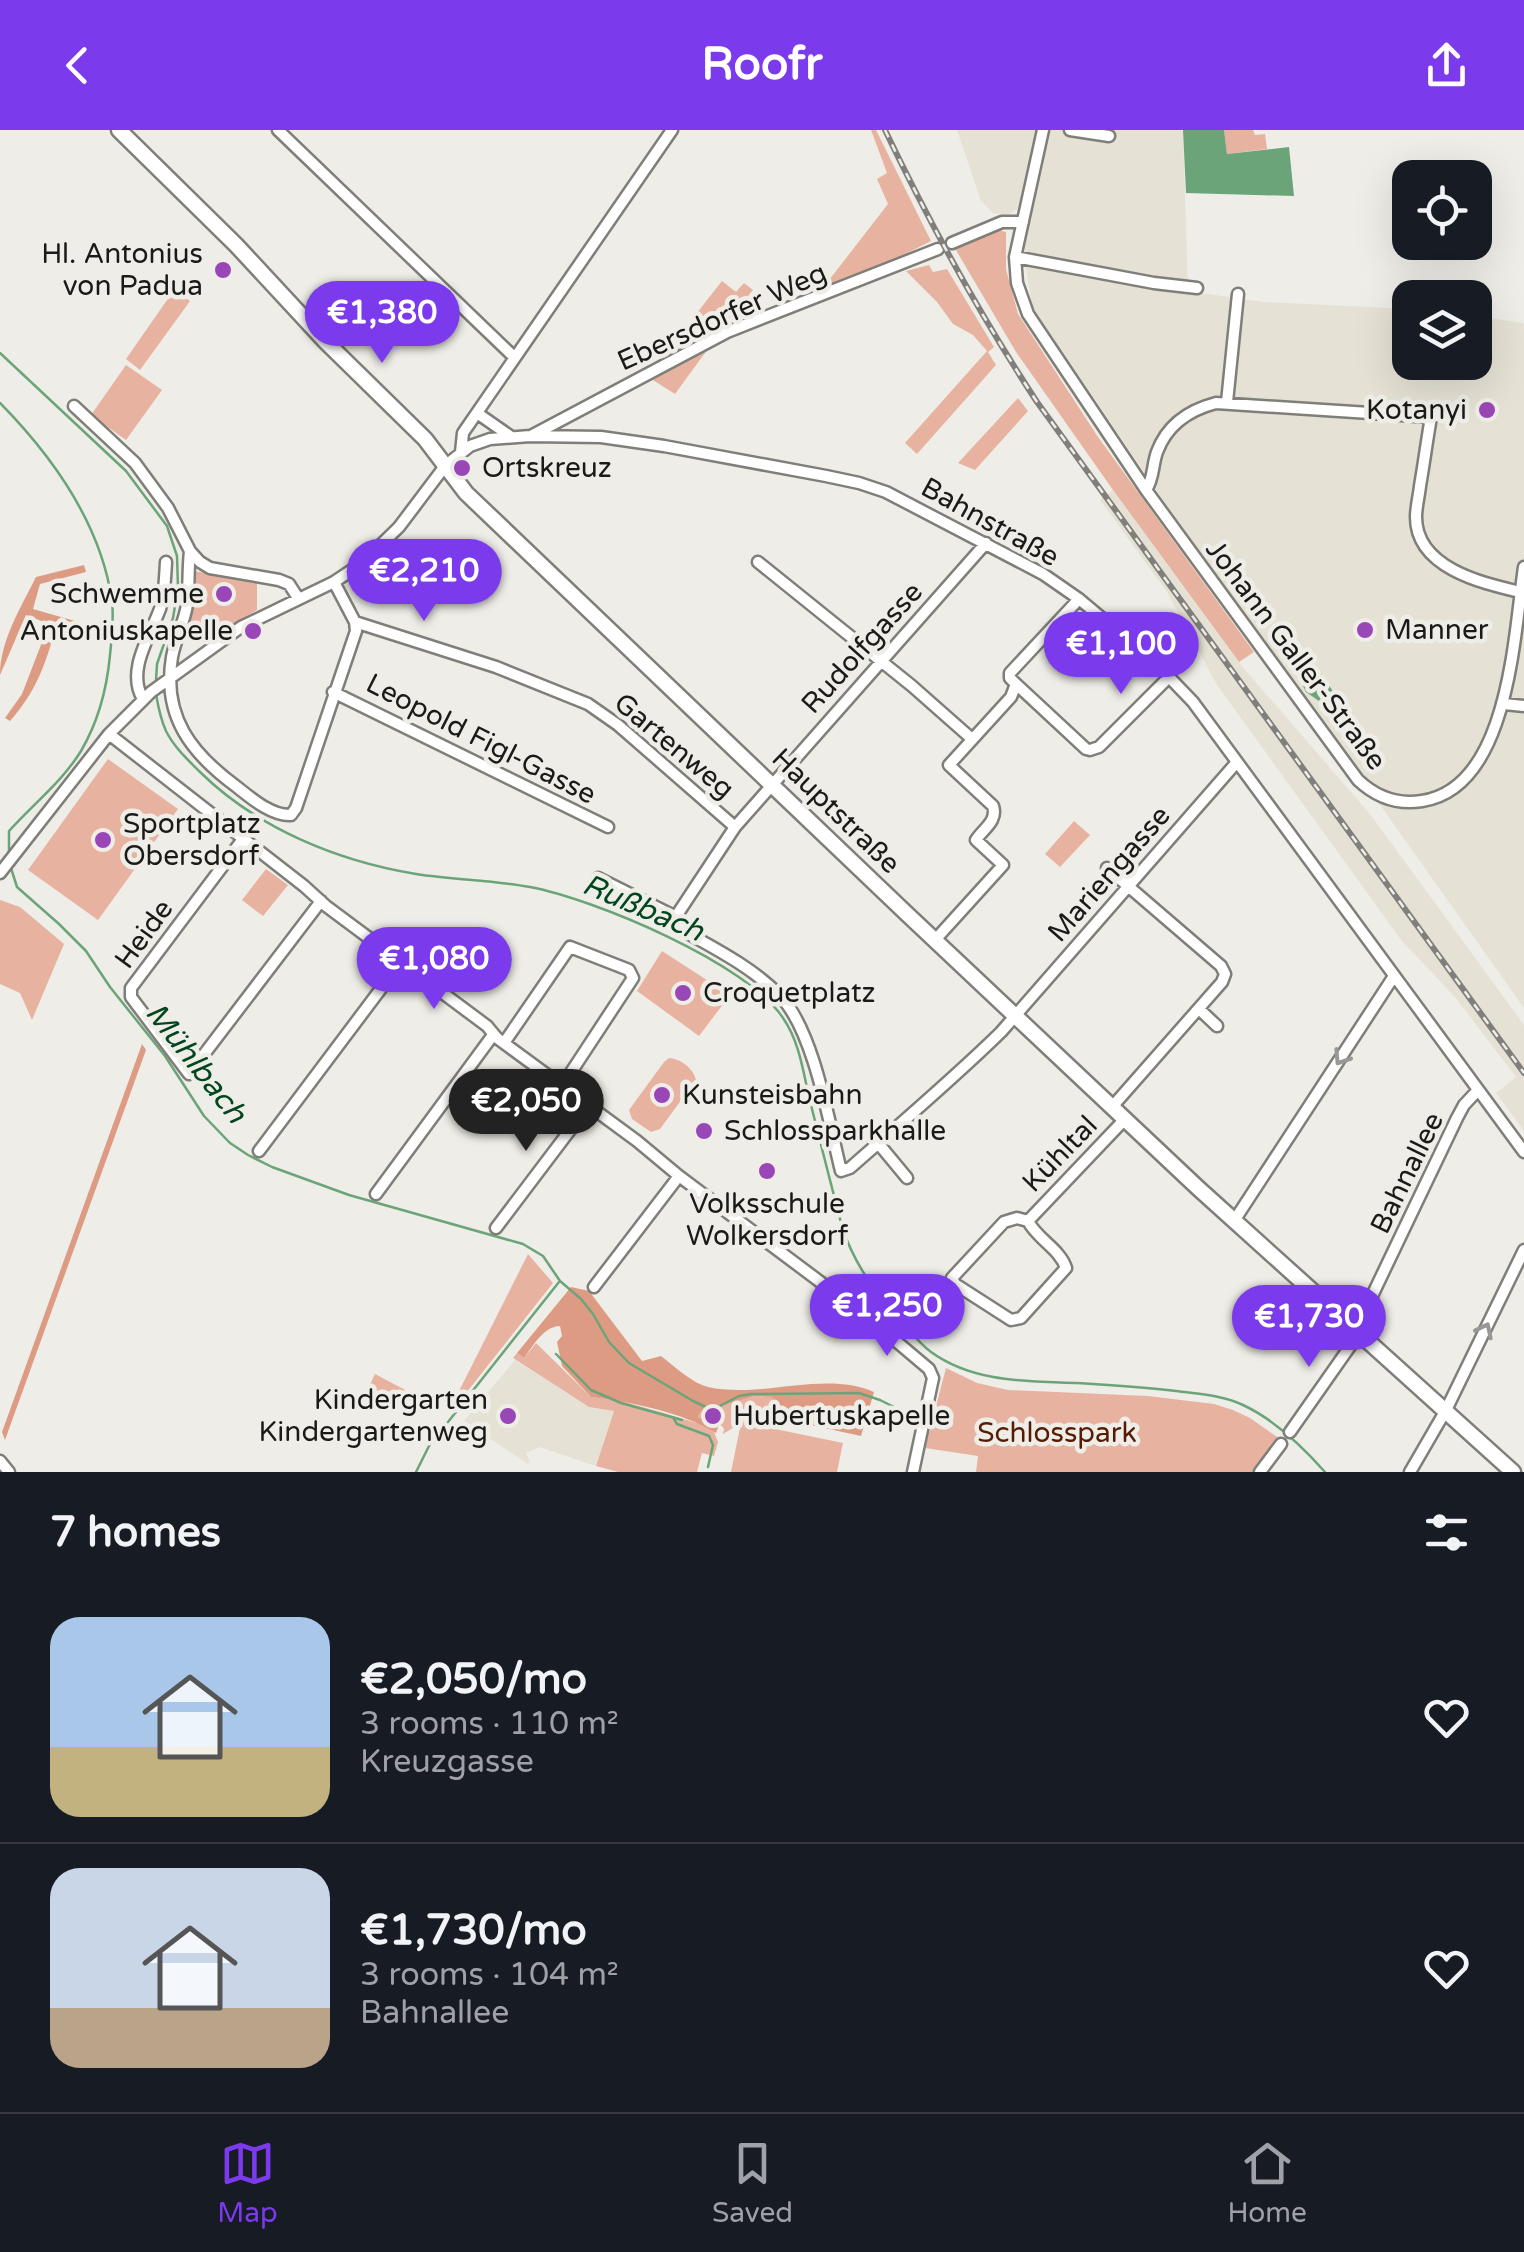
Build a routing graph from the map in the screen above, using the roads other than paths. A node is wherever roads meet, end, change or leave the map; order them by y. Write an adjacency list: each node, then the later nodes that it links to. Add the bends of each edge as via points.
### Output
1 (119, 130): 20 (main road, Hauptstraße)
2 (278, 130): 13 (street)
3 (672, 130): 13 (street)
4 (1043, 130): 7 (street, Johann Galler-Straße)
5 (1070, 130): 6 (street)
6 (1109, 136)
7 (1023, 222): 8 (street, via 1002,222); 10 (street, Johann Galler-Straße)
8 (952, 242)
9 (938, 249): 17 (street, Ebersdorfer Weg, via 728,332)
10 (1015, 256): 11 (street); 21 (street, Johann Galler-Straße, via 1032,322)
11 (1197, 288)
12 (1238, 294): 14 (street)
13 (514, 357): 16 (street)
14 (1228, 402): 21 (street, via 1178,421 1163,439); 28 (street, via 1431,418 1415,520 1421,538 1452,572)
15 (74, 406): 23 (street, via 135,463)
16 (477, 413): 18 (street); 19 (street)
17 (530, 436): 18 (street, Bahnstraße); 22 (street, Bahnstraße, via 601,437 859,482)
18 (510, 437): 19 (street, Bahnstraße)
19 (461, 452): 20 (street)
20 (441, 461): 27 (street, via 387,541); 43 (main road, Hauptstraße, via 466,493)
21 (1146, 490): 38 (street, Johann Galler-Straße, via 1372,792 1416,802 1454,789 1476,766)
22 (986, 542): 30 (street, Bahnstraße); 32 (street, Rudolfgasse)
23 (190, 551): 29 (street, via 210,568 280,580); 34 (street, via 187,603)
24 (166, 562): 37 (street, via 161,606 138,669 138,692)
25 (758, 562): 32 (street)
26 (1524, 566): 28 (street, Johann Galler-Straße)
27 (334, 582): 29 (street); 31 (street)
28 (1520, 592): 38 (street, Johann Galler-Straße)
29 (298, 598): 34 (street, via 240,628)
30 (1079, 599): 33 (street, Bahnstraße); 35 (street, via 1010,672)
31 (355, 622): 36 (street); 45 (street, Gartenweg, via 588,704)
32 (881, 662): 41 (street); 43 (street, Rudolfgasse)
33 (1169, 677): 35 (street, via 1090,750); 42 (street, Bahnstraße)
34 (168, 680): 36 (street, via 177,720 197,754 244,793 286,816 296,808); 37 (street)
35 (1016, 684): 41 (street)
36 (334, 692): 44 (street, Leopold Figl-Gasse)
37 (147, 696): 40 (street)
38 (1504, 704): 39 (street)
39 (1524, 706)
40 (109, 734): 46 (street); 48 (street)
41 (972, 739): 53 (street, via 950,765 994,806 993,820 976,840 1003,864)
42 (1236, 762): 50 (street, Mariengasse); 55 (street, Bahnstraße)
43 (772, 784): 45 (street, Rudolfgasse); 53 (main road, Hauptstraße)
44 (608, 827)
45 (735, 827): 52 (street, Rudolfgasse)
46 (243, 839): 51 (street); 51 (street, Heide, via 132,988 190,1074)
47 (1107, 868): 50 (street)
48 (2, 871)
49 (598, 878): 52 (street)
50 (1128, 887): 56 (street, via 1221,966 1222,982); 57 (street, Mariengasse)
51 (321, 901): 54 (street)
52 (674, 920): 66 (street, Mariengasse, via 757,977 794,1014 841,1171)
53 (935, 940): 57 (main road, Hauptstraße)
54 (401, 962): 59 (street); 67 (street)
55 (1394, 976): 62 (street, Bahnstraße); 73 (street, one-way to 73)
56 (1198, 1009): 58 (street); 64 (street)
57 (1016, 1017): 64 (main road, Hauptstraße); 66 (street, Mariengasse)
58 (1217, 1026)
59 (493, 1034): 60 (street); 71 (street)
60 (504, 1043): 61 (street); 61 (street, via 570,948 630,970 633,978)
61 (562, 1086): 63 (street)
62 (1478, 1090): 68 (street, Bahnstraße); 77 (street, Bahnallee, via 1464,1105)
63 (589, 1105): 69 (street); 74 (street)
64 (1112, 1108): 65 (main road, Hauptstraße)
65 (1125, 1119): 72 (street, Kühltal); 73 (main road, Hauptstraße)
66 (878, 1143): 70 (street)
67 (259, 1152)
68 (1524, 1152)
69 (680, 1176): 76 (street); 83 (street, via 932,1373)
70 (908, 1178)
71 (376, 1194)
72 (1028, 1221): 72 (street, Kühltal, via 1004,1222 949,1280 1011,1320 1021,1318 1066,1268)
73 (1234, 1221): 77 (main road, Hauptstraße)
74 (496, 1228)
75 (1524, 1250): 78 (street, one-way to 75)
76 (594, 1287)
77 (1358, 1334): 78 (main road, Hauptstraße); 79 (street, Bahnallee)
78 (1446, 1410): 85 (street); 86 (main road, Hauptstraße)
79 (1290, 1432)
80 (1281, 1444): 84 (street)
81 (0, 1461): 82 (street)
82 (10, 1472)
83 (913, 1472)
84 (1260, 1472)
85 (1410, 1472)
86 (1513, 1472)

